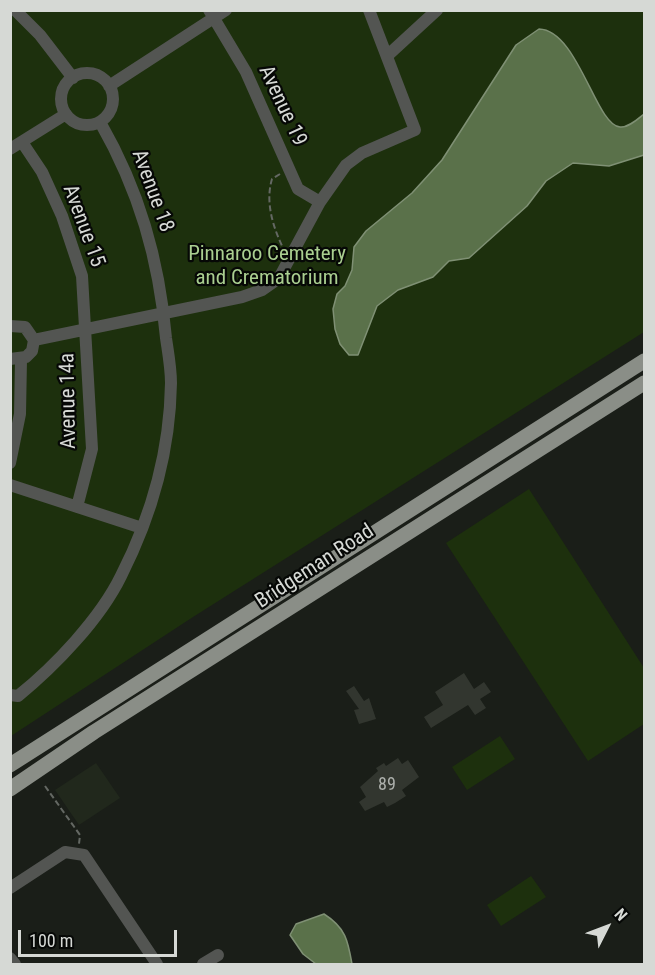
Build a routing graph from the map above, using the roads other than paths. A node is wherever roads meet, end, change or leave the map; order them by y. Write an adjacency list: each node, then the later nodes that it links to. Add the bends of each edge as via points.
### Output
1 (15, 10): 7 (street)
2 (226, 10): 5 (street)
3 (369, 10): 6 (street)
4 (437, 10): 6 (street)
5 (211, 14): 8 (street); 13 (street, Avenue 19, via 246,72 298,189)
6 (387, 56): 13 (street, via 415,130 362,153 346,165)
7 (73, 78): 8 (street, via 87,73); 9 (street, via 62,92)
8 (109, 86): 10 (street, via 112,108)
9 (66, 114): 10 (street, via 81,124); 11 (street)
10 (100, 122): 14 (street, Avenue 18, via 123,161 151,240)
11 (22, 142): 12 (street); 16 (street, Avenue 15, via 42,172 82,276)
12 (10, 149)
13 (320, 202): 14 (street, via 279,278 262,290)
14 (164, 314): 16 (street); 24 (street, Avenue 18, via 171,382 164,449 152,504)
15 (11, 321): 17 (street, via 25,327)
16 (87, 329): 17 (street); 23 (street, Avenue 14a, via 92,449)
17 (34, 340): 18 (street, via 32,351)
18 (16, 359): 21 (street, via 20,414)
19 (645, 361): 26 (main road, Bridgeman Road)
20 (645, 383): 27 (main road, Bridgeman Road)
21 (10, 463)
22 (10, 485): 23 (street)
23 (77, 507): 24 (street)
24 (142, 528): 25 (street, Avenue 18, via 121,577 92,618 42,676 18,696)
25 (10, 694)
26 (10, 765)
27 (10, 789)
28 (10, 888): 32 (street, via 65,852 78,852 89,862)
29 (218, 955): 33 (street)
30 (10, 958): 31 (street)
31 (15, 964)
32 (158, 964)
33 (203, 964)

